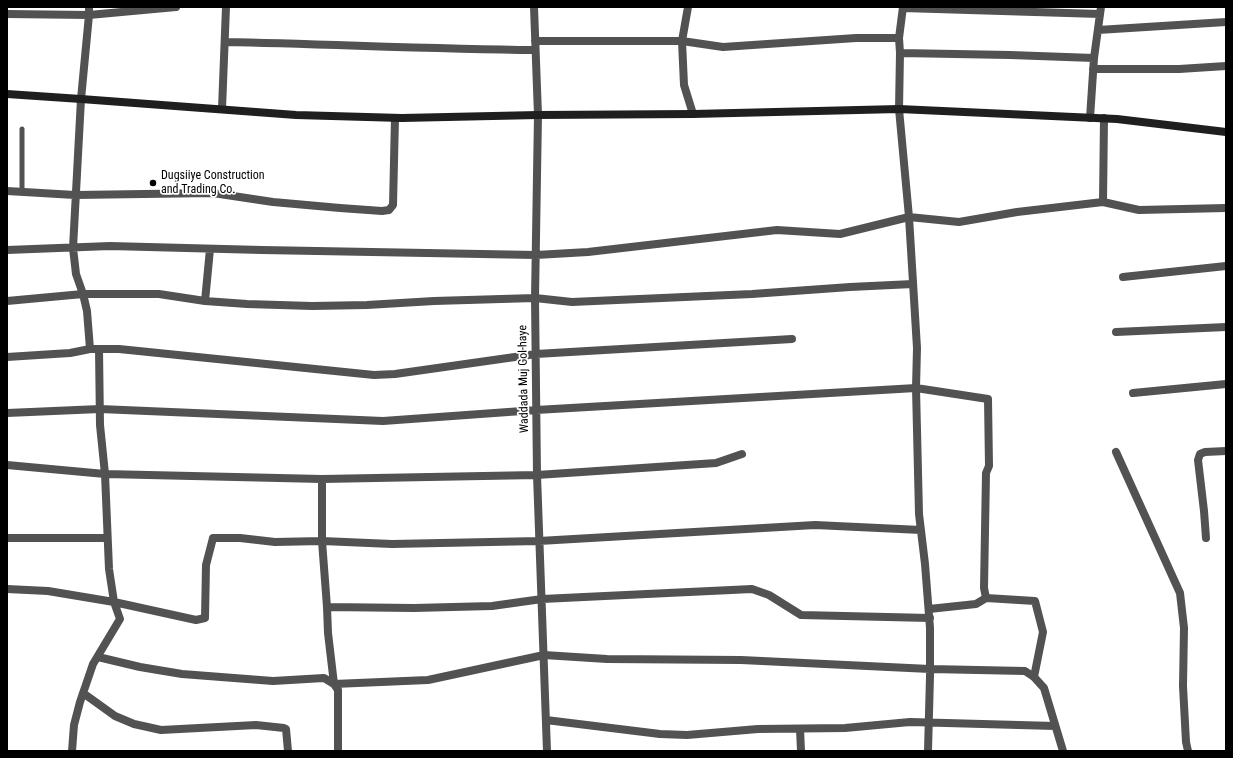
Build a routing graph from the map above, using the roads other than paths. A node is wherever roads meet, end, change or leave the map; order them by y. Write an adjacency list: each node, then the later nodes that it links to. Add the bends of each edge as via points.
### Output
1 (176, 7): 6 (street)
2 (226, 7): 13 (street)
3 (534, 7): 14 (street, Waddada Muj Gol-haye)
4 (688, 7): 12 (street)
5 (903, 7): 7 (street); 11 (street)
6 (89, 11): 8 (street); 20 (street)
7 (1100, 11): 10 (street)
8 (7, 14)
9 (1226, 22): 10 (street)
10 (1098, 30): 16 (street)
11 (899, 38): 12 (street, via 856,38 723,47); 15 (street)
12 (682, 41): 14 (street); 23 (street, via 684,85)
13 (224, 42): 14 (street, via 463,49); 21 (street)
14 (535, 46): 24 (street, Waddada Muj Gol-haye)
15 (900, 53): 16 (street); 22 (street)
16 (1094, 58): 18 (street)
17 (1226, 66): 18 (street)
18 (1093, 69): 26 (street)
19 (7, 94): 20 (main road)
20 (81, 99): 21 (main road); 32 (street)
21 (222, 109): 25 (main road, via 296,115)
22 (899, 109): 23 (main road); 26 (main road); 35 (street)
23 (693, 114): 24 (main road)
24 (538, 115): 25 (main road); 39 (street, Waddada Muj Gol-haye)
25 (395, 118): 32 (street, via 393,205 389,210 272,202 213,193)
26 (1090, 118): 27 (main road)
27 (1104, 118): 29 (main road); 33 (street)
28 (22, 129): 31 (lane)
29 (1226, 132)
30 (7, 192): 31 (street)
31 (22, 192): 32 (street)
32 (75, 195): 36 (street)
33 (1103, 202): 34 (street, via 1139,210); 35 (street, via 959,222)
34 (1226, 208)
35 (909, 216): 39 (street, via 840,234 778,230 588,252); 42 (street)
36 (73, 248): 37 (street, via 110,246); 38 (street); 43 (street, via 76,274)
37 (210, 249): 39 (street); 46 (street)
38 (7, 250)
39 (536, 255): 44 (street, Waddada Muj Gol-haye)
40 (1226, 266): 41 (street)
41 (1123, 277)
42 (913, 284): 44 (street, via 572,302); 55 (street, via 917,348)
43 (83, 294): 45 (street); 46 (street, via 159,294); 50 (street)
44 (535, 298): 46 (street, via 312,306); 52 (street, Waddada Muj Gol-haye)
45 (7, 301)
46 (205, 301)
47 (1226, 327): 48 (street)
48 (1116, 332)
49 (792, 339): 52 (street)
50 (90, 349): 51 (street); 53 (street)
51 (100, 349): 52 (street, via 374,375); 57 (street)
52 (536, 354): 58 (street, Waddada Muj Gol-haye)
53 (7, 357)
54 (1226, 384): 56 (street)
55 (916, 388): 58 (street); 67 (street); 74 (street, via 988,399 984,588)
56 (1132, 393)
57 (100, 409): 58 (street, via 382,421); 59 (street); 64 (street)
58 (536, 410): 65 (street, Waddada Muj Gol-haye)
59 (7, 413)
60 (1226, 451): 70 (street, via 1206,452 1200,454 1198,460)
61 (1116, 452): 97 (street, via 1180,593 1184,628 1183,686)
62 (742, 454): 65 (street, via 716,463)
63 (7, 465): 64 (street)
64 (105, 474): 66 (street); 69 (street)
65 (537, 475): 66 (street); 72 (street, Waddada Muj Gol-haye)
66 (322, 479): 71 (street)
67 (921, 530): 72 (street, via 815,525); 78 (street)
68 (7, 538): 69 (street)
69 (108, 538): 76 (street)
70 (1206, 538)
71 (322, 541): 72 (street, via 392,544); 76 (street, via 274,542 213,538 206,565 205,618 196,620); 77 (street)
72 (539, 541): 75 (street, Waddada Muj Gol-haye)
73 (7, 589): 76 (street, via 48,591)
74 (986, 598): 78 (street, via 976,604); 83 (street, via 1035,601 1043,632)
75 (542, 599): 77 (street, via 484,606); 79 (street, via 752,589 769,595 801,615); 80 (street, Waddada Muj Gol-haye)
76 (114, 602): 81 (street, via 120,619)
77 (327, 607): 84 (street)
78 (929, 609): 79 (street)
79 (930, 618): 82 (street)
80 (544, 655): 82 (street, via 607,659 741,660); 84 (street, via 428,680); 86 (street, Waddada Muj Gol-haye)
81 (98, 657): 84 (street, via 182,674 273,681 324,678); 85 (street)
82 (930, 669): 83 (street, via 1025,671); 87 (street)
83 (1034, 677): 88 (street, via 1044,688)
84 (334, 684): 92 (street, via 338,690)
85 (83, 693): 90 (street, via 74,725); 91 (street, via 115,716 134,724 161,730 256,725 284,728)
86 (546, 720): 89 (street, via 687,735 758,729); 93 (street, Waddada Muj Gol-haye)
87 (929, 722): 88 (street); 89 (street); 95 (street)
88 (1055, 726): 96 (street)
89 (800, 729): 94 (street)
90 (72, 751)
91 (288, 751)
92 (338, 751)
93 (547, 751)
94 (801, 751)
95 (928, 751)
96 (1063, 751)
97 (1188, 751)

